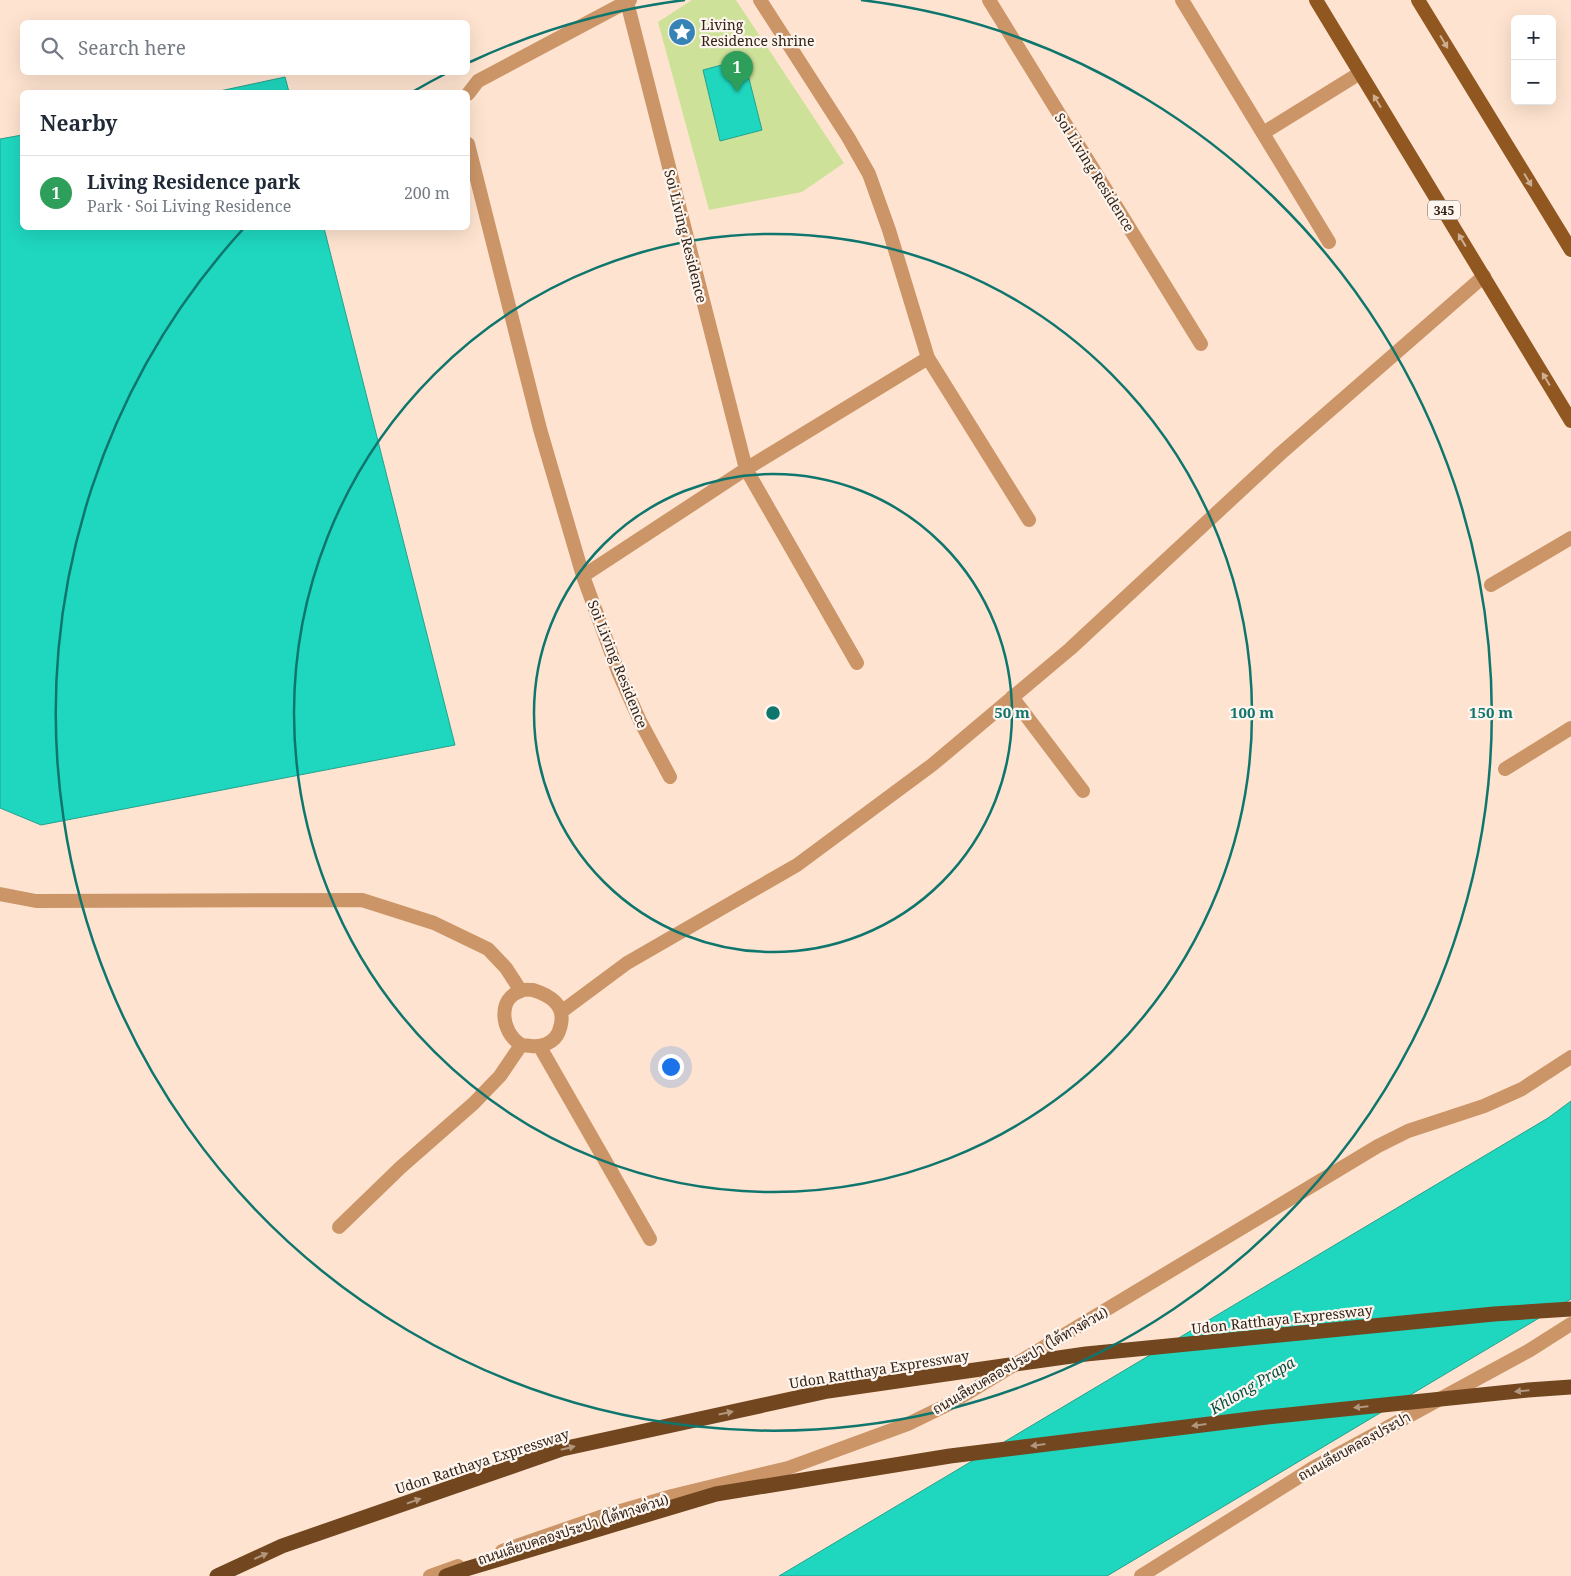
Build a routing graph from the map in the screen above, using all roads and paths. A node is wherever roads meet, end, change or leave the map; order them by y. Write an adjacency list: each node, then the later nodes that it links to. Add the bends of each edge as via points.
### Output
1 (760, 0): 15 (street, via 869,174)
2 (989, 0): 14 (street, Soi Living Residence)
3 (1182, 0): 9 (street)
4 (1316, 0): 7 (main road, 345)
5 (1418, 0): 12 (main road, one-way to 12)
6 (629, 1): 8 (street, Soi Living Residence, via 478,81); 17 (street, Soi Living Residence)
7 (1360, 73): 9 (street); 13 (main road, 345, one-way to 7)
8 (470, 91)
9 (1263, 133): 11 (street)
10 (470, 152): 20 (street, Soi Living Residence, via 540,428)
11 (1329, 242)
12 (1571, 250)
13 (1484, 276): 16 (main road, 345, one-way to 13); 23 (street, via 1280,454 1070,648)
14 (1202, 344)
15 (928, 358): 17 (street); 18 (street)
16 (1571, 420)
17 (746, 470): 20 (street); 22 (street, Soi Living Residence)
18 (1029, 520)
19 (1571, 538): 21 (street)
20 (582, 576): 26 (street, Soi Living Residence, via 619,674)
21 (1491, 585)
22 (857, 663)
23 (1012, 697): 27 (street); 30 (street, via 932,765 796,865 627,963)
24 (1571, 728): 25 (street)
25 (1505, 769)
26 (670, 776)
27 (1083, 791)
28 (0, 894): 29 (street, via 36,901 362,900 434,923 488,949)
29 (521, 990): 30 (street, via 544,993 557,1002); 31 (street, via 509,998 504,1022 510,1035)
30 (561, 1012): 32 (street, via 559,1033)
31 (521, 1045): 32 (street); 34 (street, via 500,1076 474,1103)
32 (540, 1047): 35 (street)
33 (1571, 1057): 40 (street, ถนนเลียบคลองประปา (ใต้ทางด่วน), via 1522,1089 1484,1106 1408,1131 1378,1146 951,1403 908,1424 788,1468 600,1517)
34 (339, 1227)
35 (650, 1239)
36 (1571, 1309): 39 (highway, Udon Ratthaya Expressway, one-way to 36, bridge, via 282,1546 562,1449 828,1391 1086,1354)
37 (1571, 1324): 42 (street, ถนนเลียบคลองประปา, via 1530,1350 1313,1468)
38 (1571, 1387): 41 (highway, one-way to 41, bridge, via 1267,1417 950,1456 716,1494)
39 (217, 1576)
40 (430, 1576)
41 (446, 1576)
42 (1141, 1576)

